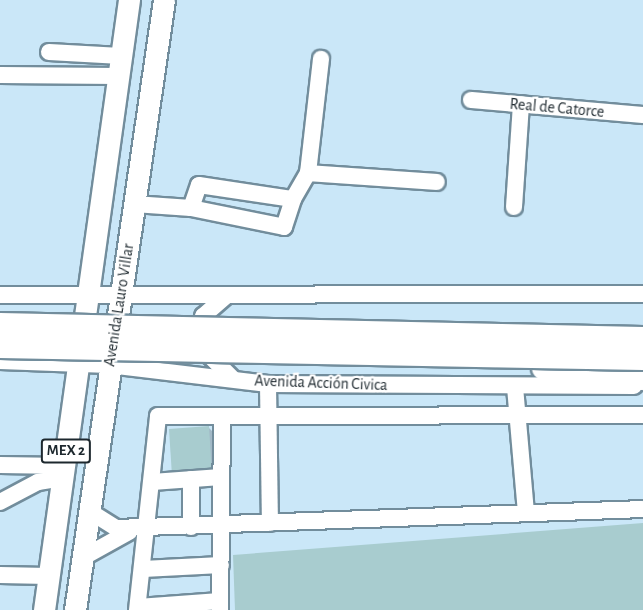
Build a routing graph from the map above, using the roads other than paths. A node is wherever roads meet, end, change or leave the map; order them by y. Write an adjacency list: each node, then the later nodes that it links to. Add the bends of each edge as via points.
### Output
1 (129, 0): 5 (main road, Avenida Lauro Villar)
2 (164, 0): 13 (main road, Avenida Lauro Villar)
3 (50, 52): 5 (street)
4 (321, 59): 10 (street)
5 (120, 66): 6 (street); 16 (main road, Avenida Lauro Villar)
6 (0, 75)
7 (471, 100): 8 (street, Real de Catorce)
8 (521, 104): 9 (street, Real de Catorce); 14 (street)
9 (643, 115)
10 (308, 173): 11 (street); 12 (street)
11 (437, 182)
12 (293, 200): 15 (street, via 199,185); 15 (street, via 284,227)
13 (134, 204): 15 (street); 17 (main road, Avenida Lauro Villar)
14 (514, 207)
15 (191, 208)
16 (86, 291): 17 (street); 19 (street); 27 (main road, Avenida Lauro Villar / MEX 2)
17 (123, 292): 20 (street); 24 (main road, Avenida Lauro Villar / MEX 2)
18 (643, 294): 20 (street)
19 (0, 295)
20 (225, 297): 28 (street, via 203,316 202,337 210,356)
21 (0, 325): 22 (highway, bridge)
22 (643, 339)
23 (0, 346): 24 (highway, Avenida Acción Civica, bridge)
24 (104, 356): 25 (highway, Avenida Acción Civica, bridge); 27 (street, Avenida Acción Civica); 28 (street, Avenida Acción Civica); 29 (highway, bridge, via 188,365 544,368); 44 (main road, Avenida Lauro Villar / MEX 2)
25 (643, 358)
26 (0, 361): 27 (street, Avenida Acción Civica)
27 (78, 363): 38 (main road, Avenida Lauro Villar / MEX 2)
28 (232, 378): 30 (street, Avenida Acción Civica)
29 (643, 378)
30 (268, 384): 32 (street, Avenida Acción Civica); 36 (street)
31 (643, 386): 32 (street, Avenida Acción Civica)
32 (515, 387): 33 (street)
33 (516, 415): 34 (street); 36 (street); 45 (street)
34 (643, 415)
35 (222, 416): 36 (street); 39 (street); 41 (street, via 158,416)
36 (269, 416): 46 (street)
37 (0, 465): 38 (street)
38 (64, 472): 42 (street); 54 (main road, Avenida Lauro Villar / MEX 2)
39 (221, 477): 40 (street); 47 (street)
40 (191, 479): 41 (street); 48 (street)
41 (152, 482): 49 (street)
42 (0, 502)
43 (643, 509): 45 (street)
44 (89, 511): 49 (street, via 116,528); 50 (main road, Avenida Lauro Villar / MEX 2)
45 (526, 513): 46 (street)
46 (270, 524): 47 (street)
47 (221, 525): 48 (street); 51 (street)
48 (191, 526): 49 (street)
49 (148, 528): 50 (street, via 117,534); 52 (street)
50 (82, 558): 58 (main road, Avenida Lauro Villar / MEX 2)
51 (220, 565): 52 (street); 55 (street)
52 (143, 569): 56 (street)
53 (0, 575): 54 (street)
54 (48, 576): 57 (main road, Avenida Lauro Villar / MEX 2)
55 (220, 606): 56 (street)
56 (137, 609)
57 (44, 610)
58 (75, 610)

